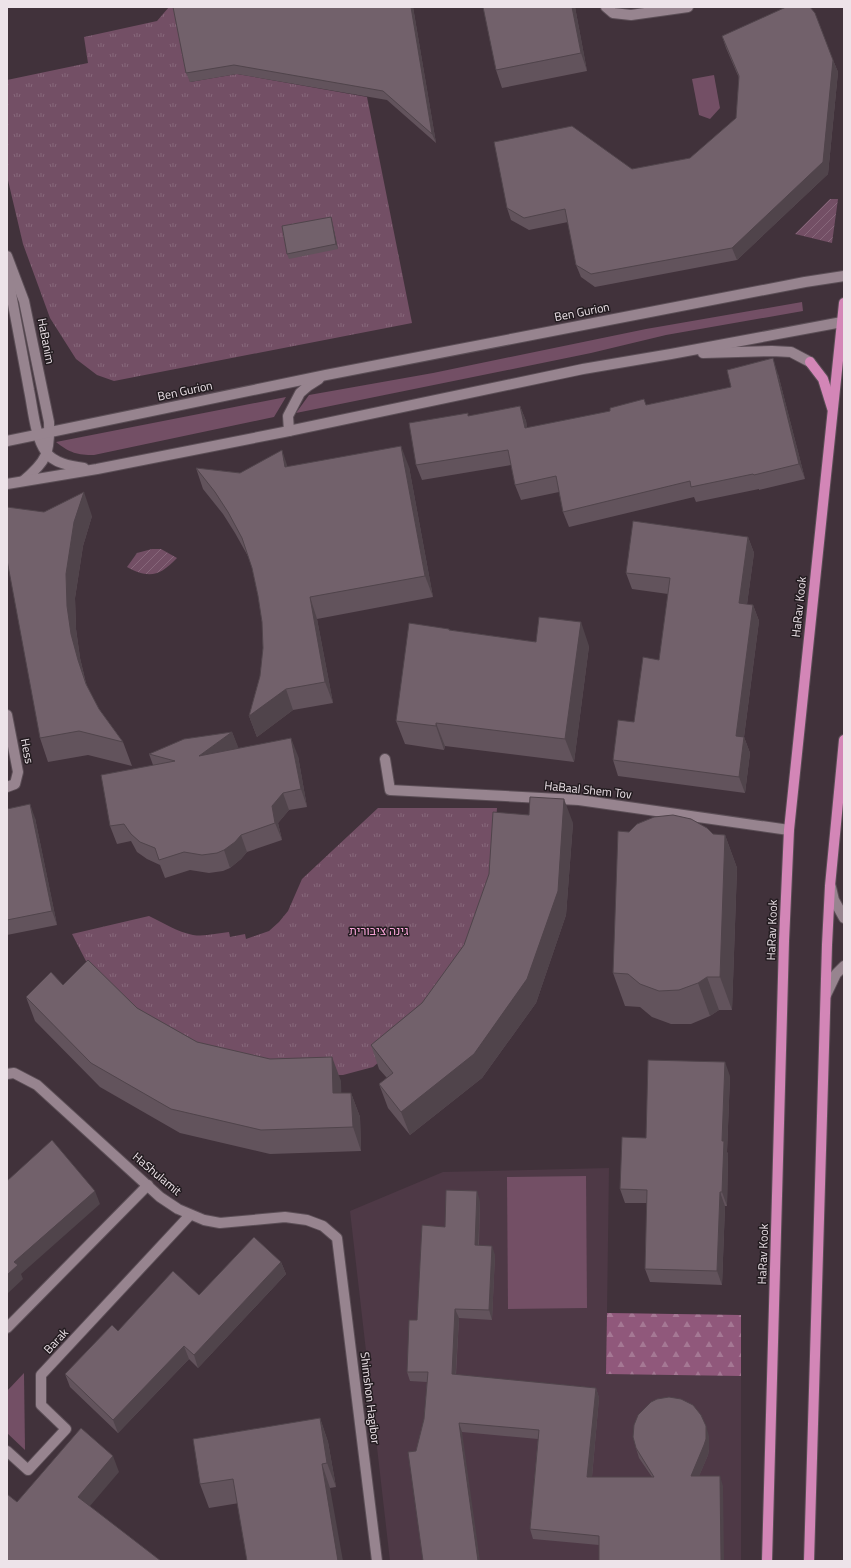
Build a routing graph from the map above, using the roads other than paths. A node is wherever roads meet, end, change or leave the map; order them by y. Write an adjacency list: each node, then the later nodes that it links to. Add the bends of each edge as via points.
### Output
1 (606, 7): 2 (street, via 613,13 631,15)
2 (688, 7)
3 (7, 256): 14 (street, HaBanim, via 24,301 49,422)
4 (7, 271): 11 (street)
5 (844, 276): 10 (street, Ben Gurion)
6 (844, 303): 7 (main road, HaRav Kook)
7 (843, 322): 8 (street); 12 (main road, HaRav Kook)
8 (671, 354): 9 (street, via 791,352); 13 (street, via 583,369)
9 (810, 362): 12 (main road, via 823,379)
10 (326, 375): 13 (street, Ben Gurion, via 300,393 288,416); 14 (street, Ben Gurion)
11 (33, 408): 15 (street); 16 (street, via 34,426 30,434)
12 (833, 412): 26 (main road, HaRav Kook)
13 (290, 431): 19 (street)
14 (49, 433): 15 (street, Ben Gurion); 18 (street)
15 (38, 436): 16 (street, Ben Gurion); 18 (street)
16 (19, 439): 17 (street, Ben Gurion)
17 (7, 441)
18 (46, 454): 19 (street, via 70,466); 20 (street, via 39,467)
19 (97, 469): 20 (street)
20 (22, 482): 21 (street)
21 (7, 484)
22 (7, 715): 25 (street, Hess, via 18,772 15,784)
23 (844, 740): 27 (main road)
24 (386, 759): 26 (street, HaBaal Shem Tov, via 390,790 579,800)
25 (7, 786)
26 (789, 830): 38 (main road, HaRav Kook)
27 (830, 886): 28 (street); 30 (main road)
28 (844, 918)
29 (844, 966): 30 (street, via 836,974)
30 (826, 994): 39 (main road)
31 (7, 1074): 32 (street, HaShulamit, via 14,1073 37,1085)
32 (148, 1185): 33 (street, HaShulamit, via 160,1197); 35 (street)
33 (190, 1215): 34 (street, HaShulamit, via 220,1223 285,1217 307,1220 323,1226); 36 (street, Barak, via 41,1375 42,1405 66,1429 28,1470)
34 (337, 1238): 37 (street, Shimshon Hagibor)
35 (7, 1328)
36 (7, 1451)
37 (377, 1561)
38 (767, 1561)
39 (809, 1561)

